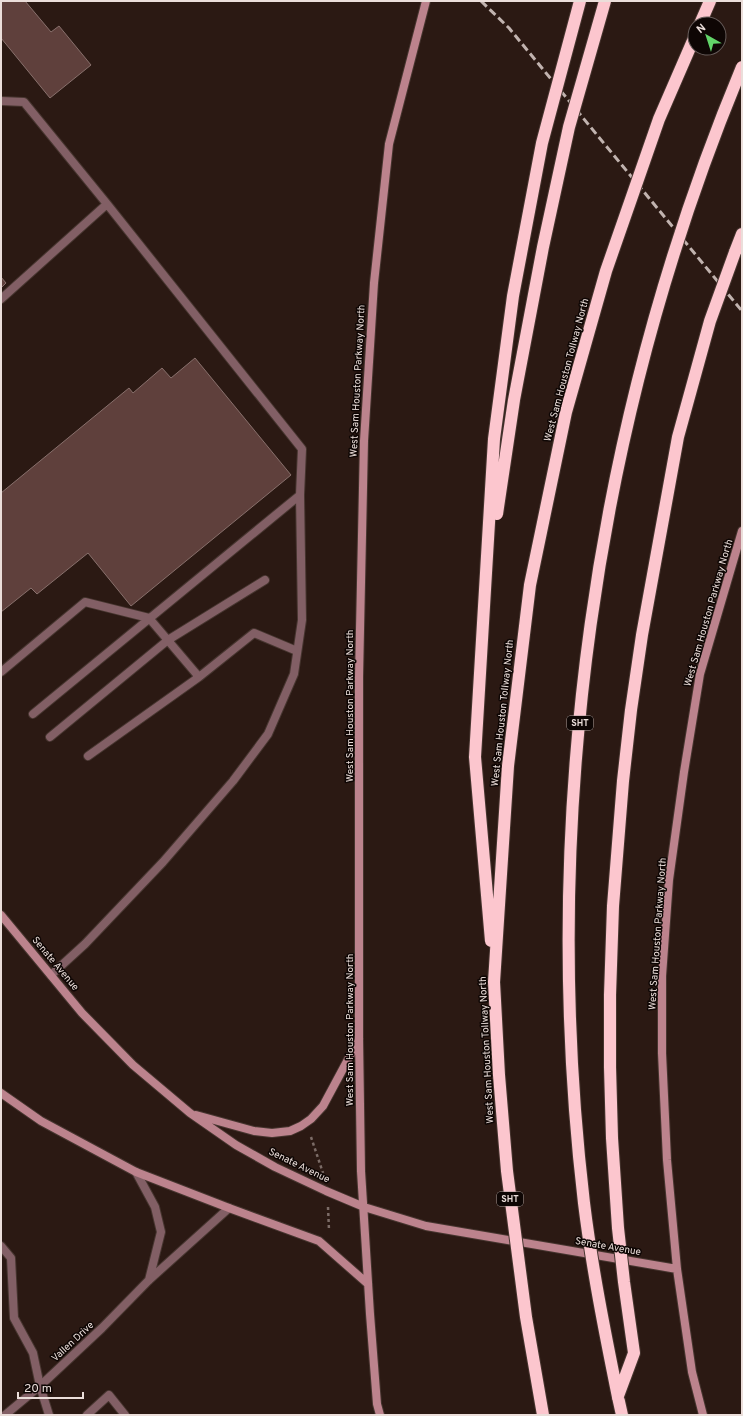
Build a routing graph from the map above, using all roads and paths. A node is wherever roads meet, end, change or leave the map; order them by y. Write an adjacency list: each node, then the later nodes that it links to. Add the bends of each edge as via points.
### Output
1 (426, 1): 27 (main road, West Sam Houston Parkway North, via 389,144 374,283 366,415 359,677)
2 (580, 1): 15 (highway, bridge, via 542,143 512,296 494,438)
3 (606, 1): 15 (highway, bridge, via 569,127 543,247 514,400)
4 (710, 1): 5 (highway)
5 (703, 16)
6 (687, 54): 26 (highway, West Sam Houston Tollway North / SHT, bridge, via 659,119 606,271 565,419 530,584 508,766)
7 (742, 67): 42 (highway, SHT, bridge, via 686,219 640,372 606,528 592,614 579,725 570,884 570,1002 574,1081 580,1164 595,1282)
8 (1, 101): 9 (street, via 24,102)
9 (107, 204): 11 (street); 12 (street, via 302,449)
10 (742, 234): 42 (highway, bridge, via 710,321 678,438 642,635 623,781 613,906 610,1074 619,1234 634,1353)
11 (1, 300)
12 (300, 495): 16 (street); 18 (street, via 302,620)
13 (742, 531): 38 (main road, West Sam Houston Parkway North, via 700,674 669,880 662,976 662,1053 667,1160)
14 (265, 580): 17 (street)
15 (486, 582): 26 (highway, bridge, via 475,757)
16 (149, 618): 17 (street); 19 (street, via 85,602); 21 (street)
17 (168, 640): 20 (street); 22 (street)
18 (297, 651): 20 (street, via 254,633); 25 (street, via 294,674 268,734 233,781 163,862 86,944)
19 (1, 672)
20 (199, 677): 23 (street)
21 (33, 714)
22 (50, 737)
23 (88, 756)
24 (1, 916): 25 (main road, Senate Avenue)
25 (51, 975): 29 (main road, Senate Avenue, via 82,1013 133,1065)
26 (494, 982): 48 (highway, West Sam Houston Tollway North / SHT, bridge, via 506,1171 526,1317)
27 (359, 1038): 29 (main road, via 323,1106 311,1119 290,1131 272,1134 254,1131); 34 (main road, West Sam Houston Parkway North)
28 (1, 1093): 31 (main road, via 41,1121)
29 (190, 1113): 34 (main road, Senate Avenue, via 236,1145 275,1167)
30 (310, 1135): 32 (path)
31 (136, 1172): 35 (main road); 39 (street, via 155,1207 161,1232)
32 (324, 1177)
33 (328, 1207): 36 (path)
34 (364, 1207): 38 (main road, Senate Avenue, via 426,1226); 40 (main road, West Sam Houston Parkway North)
35 (229, 1208): 39 (street, Vallen Drive); 40 (main road, via 318,1241)
36 (329, 1230)
37 (1, 1246): 41 (street, via 11,1258 14,1318 33,1353)
38 (677, 1270): 50 (main road, West Sam Houston Parkway North, via 692,1372)
39 (149, 1280): 41 (street, Vallen Drive)
40 (368, 1284): 47 (main road, West Sam Houston Parkway North)
41 (40, 1386): 43 (street, Vallen Drive); 44 (street)
42 (618, 1397): 49 (highway, SHT)
43 (5, 1415)
44 (49, 1415)
45 (87, 1415): 46 (street, via 109,1395)
46 (125, 1415)
47 (380, 1415)
48 (543, 1415)
49 (622, 1415)
50 (703, 1415)

